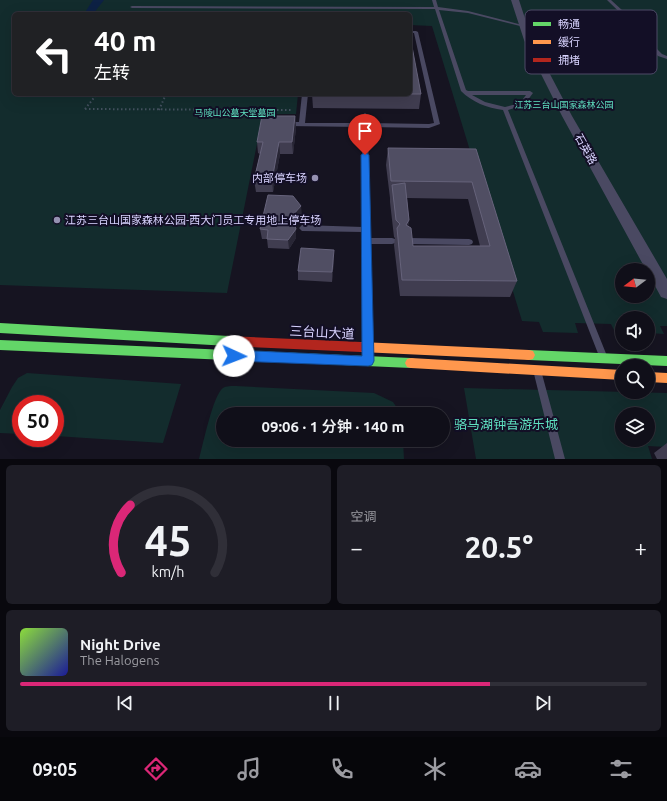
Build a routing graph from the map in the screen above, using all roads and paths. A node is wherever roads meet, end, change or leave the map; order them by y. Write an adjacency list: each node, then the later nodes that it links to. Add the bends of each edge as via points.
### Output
1 (434, 0): 5 (lane)
2 (515, 0): 7 (street, 石英路)
3 (608, 0): 6 (lane)
4 (132, 7): 5 (lane)
5 (436, 8): 7 (lane, via 462,11); 13 (lane, via 461,85)
6 (619, 10)
7 (524, 26): 8 (street, 石英路)
8 (525, 30)
9 (412, 32): 23 (lane, via 416,32 437,124)
10 (657, 52): 11 (lane)
11 (667, 58)
12 (545, 74): 30 (street, 石英路)
13 (466, 93): 18 (lane, via 483,103); 18 (lane, via 530,93 522,104)
14 (95, 96): 19 (path, via 85,109)
15 (165, 96): 19 (path)
16 (305, 96): 22 (lane)
17 (293, 105): 19 (path, via 292,111)
18 (505, 109): 37 (lane)
19 (159, 110)
20 (365, 115): 23 (lane)
21 (283, 124): 22 (lane)
22 (302, 124): 23 (lane)
23 (365, 125): 25 (lane)
24 (302, 228): 25 (lane)
25 (366, 230): 26 (lane)
26 (366, 241): 27 (lane); 33 (lane)
27 (392, 241)
28 (409, 241): 29 (lane)
29 (469, 242)
30 (667, 293)
31 (0, 328): 33 (main road, 三台山大道)
32 (0, 344): 35 (main road, 三台山大道)
33 (368, 347): 34 (main road, 三台山大道); 35 (lane)
34 (533, 355): 37 (main road, 三台山大道); 38 (lane)
35 (368, 361): 38 (main road, 三台山大道)
36 (667, 361): 37 (main road, 三台山大道)
37 (607, 366): 38 (main road, 三台山大道); 39 (main road, 三台山大道)
38 (537, 370): 42 (lane)
39 (615, 371)
40 (655, 377): 41 (main road)
41 (667, 378)
42 (560, 459)

